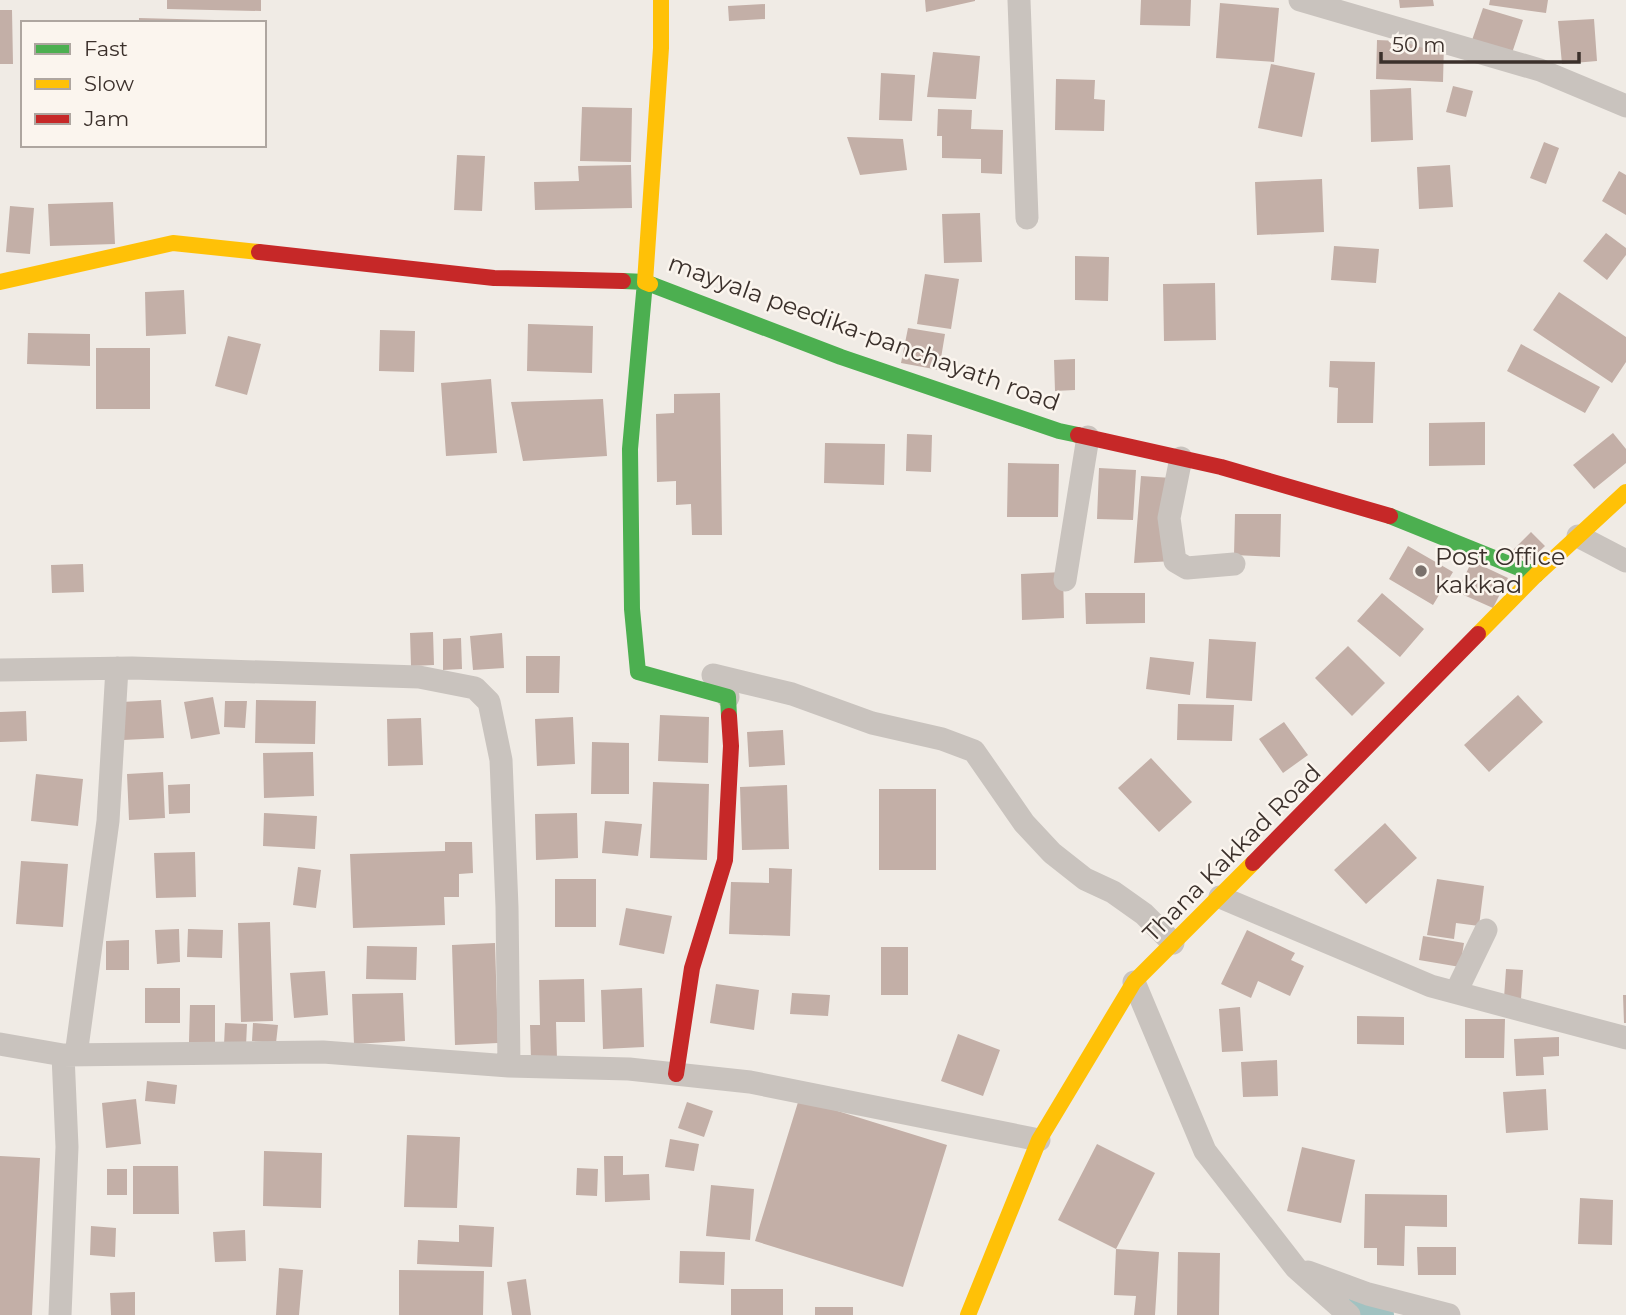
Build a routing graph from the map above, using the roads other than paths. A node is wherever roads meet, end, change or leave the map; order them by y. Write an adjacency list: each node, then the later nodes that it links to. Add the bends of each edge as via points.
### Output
1 (661, 0): 7 (street, mayyala peedika-panchayath road)
2 (1019, 0): 5 (street)
3 (1300, 0): 4 (street, via 1540,70)
4 (1626, 106)
5 (1027, 218)
6 (0, 282): 7 (street, via 173,243 494,278)
7 (645, 282): 8 (street, mayyala peedika-panchayath road, via 841,357); 18 (street, via 630,449 632,609 639,672)
8 (1088, 437): 9 (street, mayyala peedika-panchayath road); 15 (street)
9 (1181, 458): 13 (street, via 1169,518 1175,561 1187,568); 14 (street, mayyala peedika-panchayath road, via 1376,510)
10 (1626, 492): 11 (street, Thana Kakkad Road)
11 (1578, 536): 12 (street); 14 (street, Thana Kakkad Road)
12 (1626, 561)
13 (1234, 564)
14 (1536, 575): 19 (street, Thana Kakkad Road)
15 (1065, 580)
16 (117, 668): 17 (street); 26 (street, via 108,821); 27 (street, via 419,677 475,688 489,702 500,760 508,908)
17 (0, 670)
18 (728, 697): 21 (street, via 713,675 792,694 872,723 974,751 1024,823 1052,853 1144,914); 28 (street, via 731,746 725,860 692,968)
19 (1220, 897): 21 (street, Thana Kakkad Road); 23 (street, via 1431,986)
20 (1486, 930): 23 (street)
21 (1173, 943): 22 (street, Thana Kakkad Road)
22 (1134, 982): 29 (street, Thana Kakkad Road); 30 (street, via 1205,1151)
23 (1456, 992): 24 (street)
24 (1626, 1038)
25 (0, 1044): 26 (street)
26 (69, 1055): 27 (street, via 323,1052); 31 (street)
27 (509, 1066): 28 (street)
28 (676, 1074): 29 (street, via 750,1082)
29 (1039, 1140): 32 (street, Thana Kakkad Road)
30 (1296, 1268): 33 (street); 34 (street, via 1368,1294)
31 (60, 1315)
32 (968, 1315)
33 (1349, 1315)
34 (1448, 1315)

